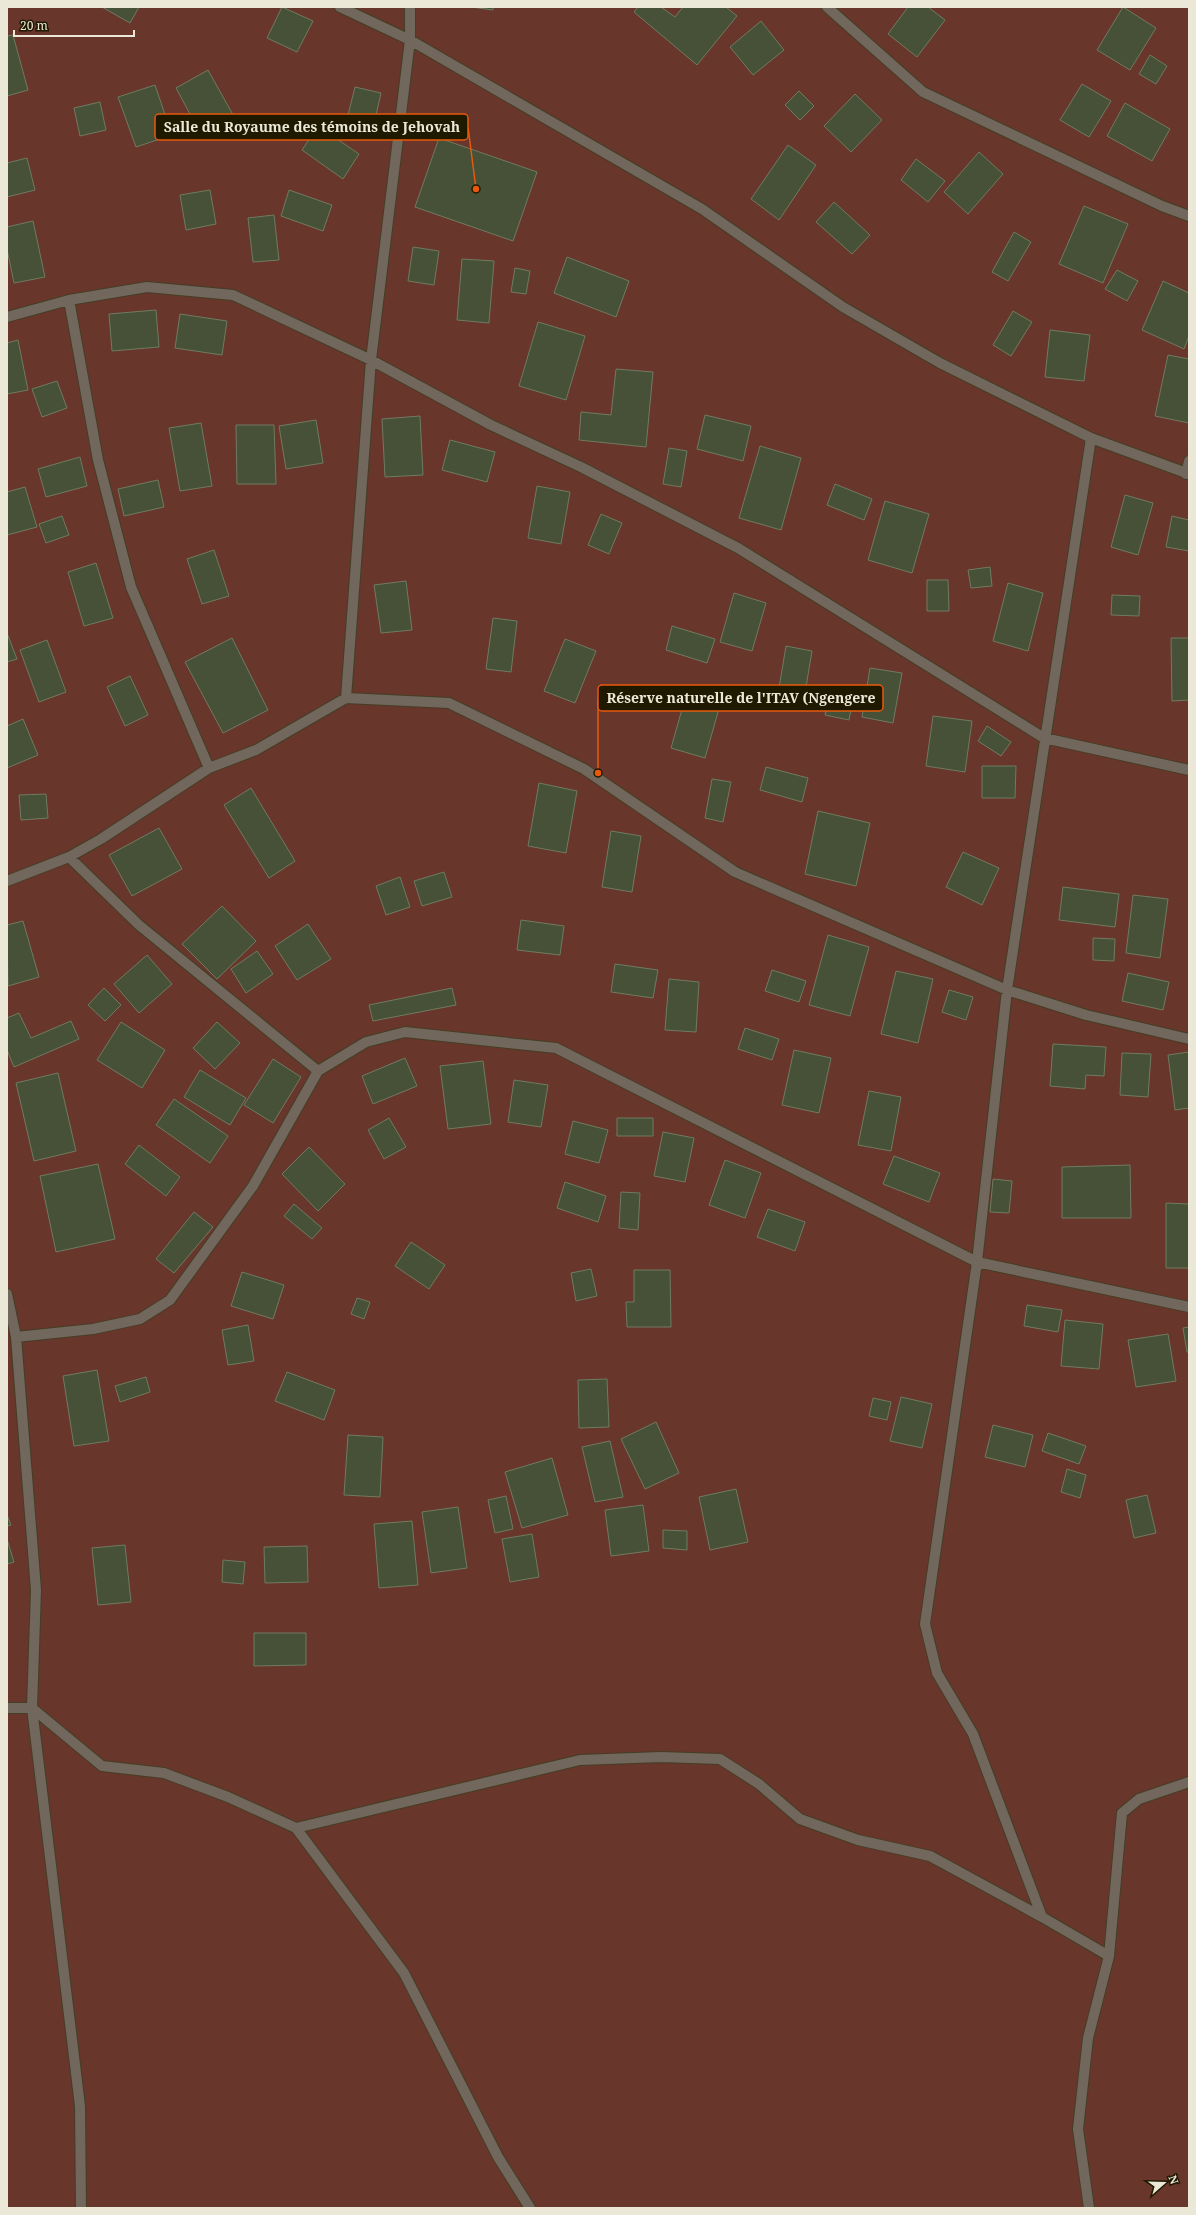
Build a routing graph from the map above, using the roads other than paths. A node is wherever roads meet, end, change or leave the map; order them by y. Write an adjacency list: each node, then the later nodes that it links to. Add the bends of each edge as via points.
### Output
1 (340, 7): 4 (street)
2 (410, 7): 4 (street)
3 (827, 7): 5 (street, via 923,92 1162,206)
4 (410, 40): 8 (street); 9 (street, via 702,208 843,307 940,363)
5 (1189, 216)
6 (69, 300): 7 (street); 8 (street, via 147,287 233,295); 14 (street, via 98,460 131,587)
7 (7, 317)
8 (371, 360): 12 (street); 13 (street, via 491,425 582,467 738,548)
9 (1091, 438): 11 (street); 13 (street)
10 (1189, 461): 11 (street)
11 (1188, 474)
12 (346, 698): 14 (street, via 256,750); 18 (street, via 450,704 584,769 735,872)
13 (1044, 738): 15 (street); 18 (street)
14 (209, 768): 16 (street)
15 (1189, 770)
16 (69, 857): 17 (street); 20 (street, via 139,925)
17 (7, 881)
18 (1007, 990): 19 (street, via 1086,1015); 21 (street)
19 (1189, 1038)
20 (318, 1070): 21 (street, via 366,1042 405,1032 556,1048); 24 (street, via 253,1186 170,1300 140,1319 93,1329)
21 (977, 1262): 23 (street); 29 (street, via 926,1624 937,1673 973,1734)
22 (7, 1294): 24 (street)
23 (1189, 1307)
24 (16, 1337): 26 (street, via 36,1590)
25 (7, 1708): 26 (street)
26 (32, 1708): 28 (street, via 102,1766 164,1773 228,1797); 31 (street, via 80,2106)
27 (1189, 1782): 30 (street, via 1139,1799 1122,1813)
28 (296, 1828): 29 (street, via 580,1760 661,1757 720,1759 759,1784 800,1819 858,1840 930,1856); 32 (street, via 404,1973 498,2157)
29 (1042, 1917): 30 (street)
30 (1109, 1956): 33 (street, via 1088,2038 1078,2129)
31 (82, 2208)
32 (530, 2208)
33 (1089, 2208)

